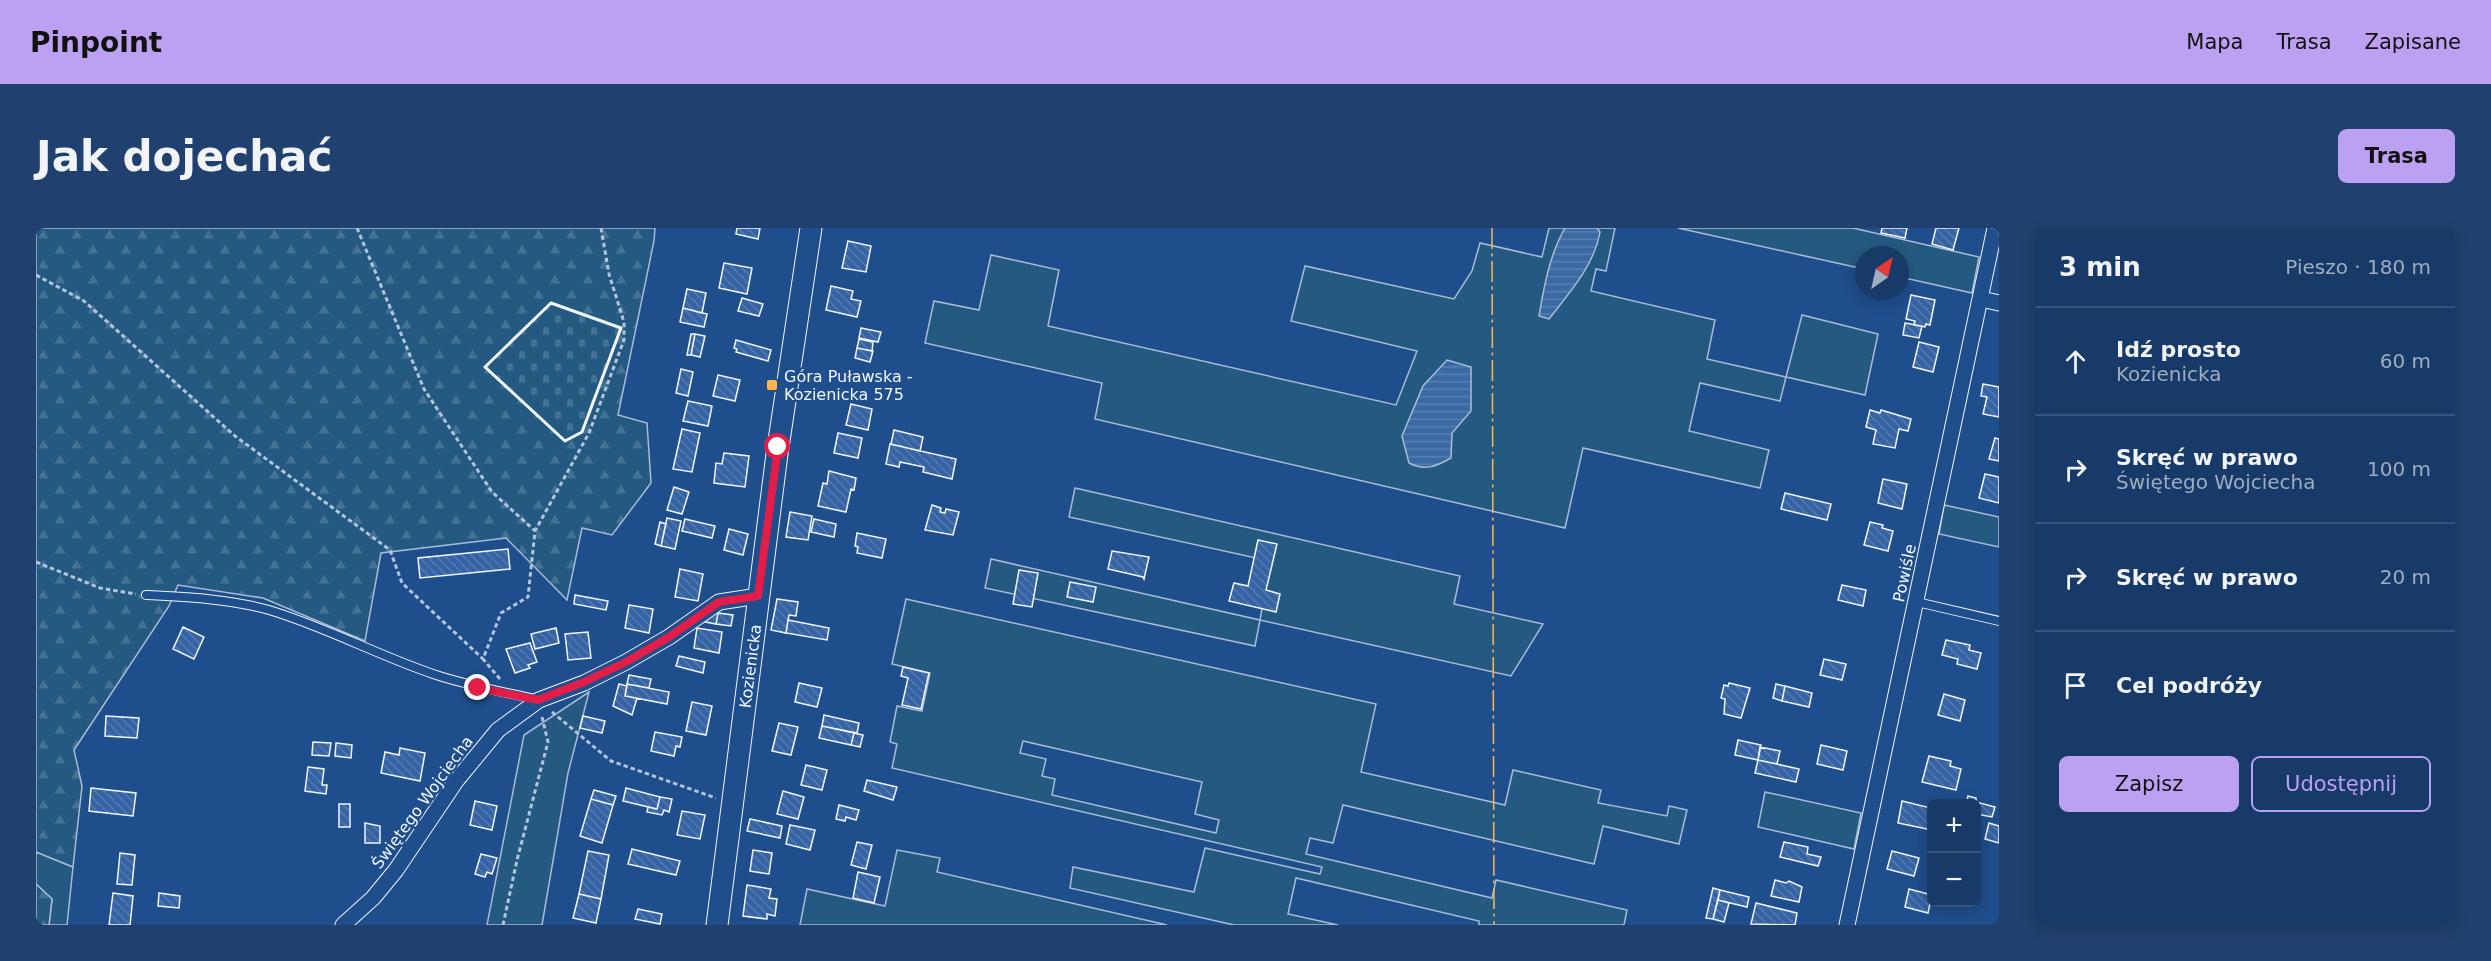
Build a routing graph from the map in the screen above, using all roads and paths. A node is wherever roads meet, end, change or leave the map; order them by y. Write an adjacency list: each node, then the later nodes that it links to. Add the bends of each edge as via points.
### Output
1 (357, 228): 8 (path, via 424,389 492,492)
2 (601, 228): 8 (path, via 609,274 624,322 624,340 590,434)
3 (811, 228): 11 (main road, Kozienicka)
4 (1995, 228): 6 (street, Powiśle)
5 (36, 275): 14 (path, via 84,301 235,436 390,550 402,583)
6 (1982, 299): 7 (street); 12 (street, Powiśle)
7 (1999, 303)
8 (535, 531): 14 (path, via 528,597 501,613)
9 (36, 562): 10 (path, via 100,588)
10 (146, 595): 15 (lane, via 195,597 267,609 427,672)
11 (758, 596): 16 (street, Świętego Wojciecha, via 719,602 626,662); 17 (main road, Kozienicka)
12 (1917, 602): 13 (lane); 21 (street, Powiśle)
13 (1999, 621)
14 (483, 658): 15 (path)
15 (513, 694): 16 (lane)
16 (538, 700): 17 (path, via 611,761); 18 (street, Świętego Wojciecha, via 498,730 456,781 374,898); 19 (path, via 548,742)
17 (732, 804): 20 (main road, Kozienicka)
18 (343, 925)
19 (503, 925)
20 (717, 925)
21 (1847, 925)

